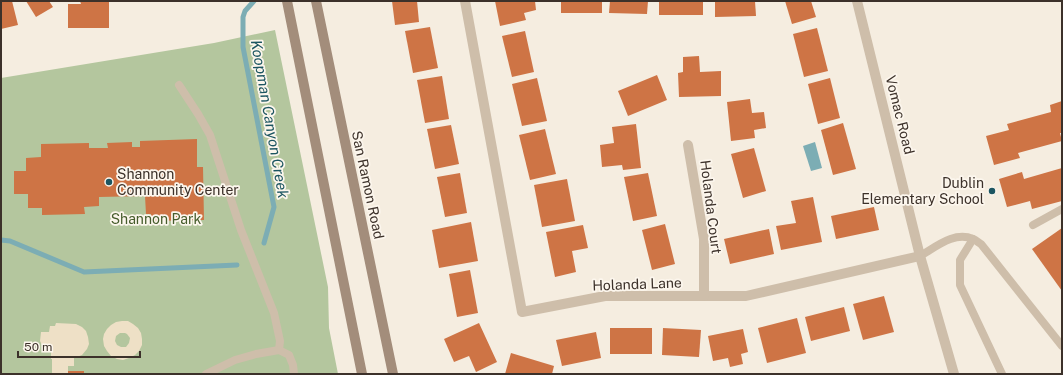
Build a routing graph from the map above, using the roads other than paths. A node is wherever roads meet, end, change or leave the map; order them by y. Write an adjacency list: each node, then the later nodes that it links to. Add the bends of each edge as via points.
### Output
1 (287, 1): 16 (main road)
2 (316, 1): 17 (main road, San Ramon Road)
3 (465, 1): 11 (street, Holanda Lane, via 522,312 605,296)
4 (857, 1): 10 (street, Vomac Road)
5 (179, 84): 13 (lane, via 210,135 240,230 274,314 280,341)
6 (688, 145): 11 (street, Holanda Court, via 704,239)
7 (1062, 209): 8 (lane)
8 (1033, 225)
9 (973, 239): 10 (lane, via 954,238); 12 (lane, via 981,244); 19 (lane, via 960,260 960,285)
10 (920, 256): 11 (street, Holanda Lane, via 746,296); 18 (street, Vomac Road)
11 (704, 296)
12 (1062, 346)
13 (279, 350): 14 (lane, via 235,360); 15 (lane, via 289,355)
14 (206, 374)
15 (294, 374)
16 (362, 374)
17 (393, 374)
18 (954, 374)
19 (1002, 374)

